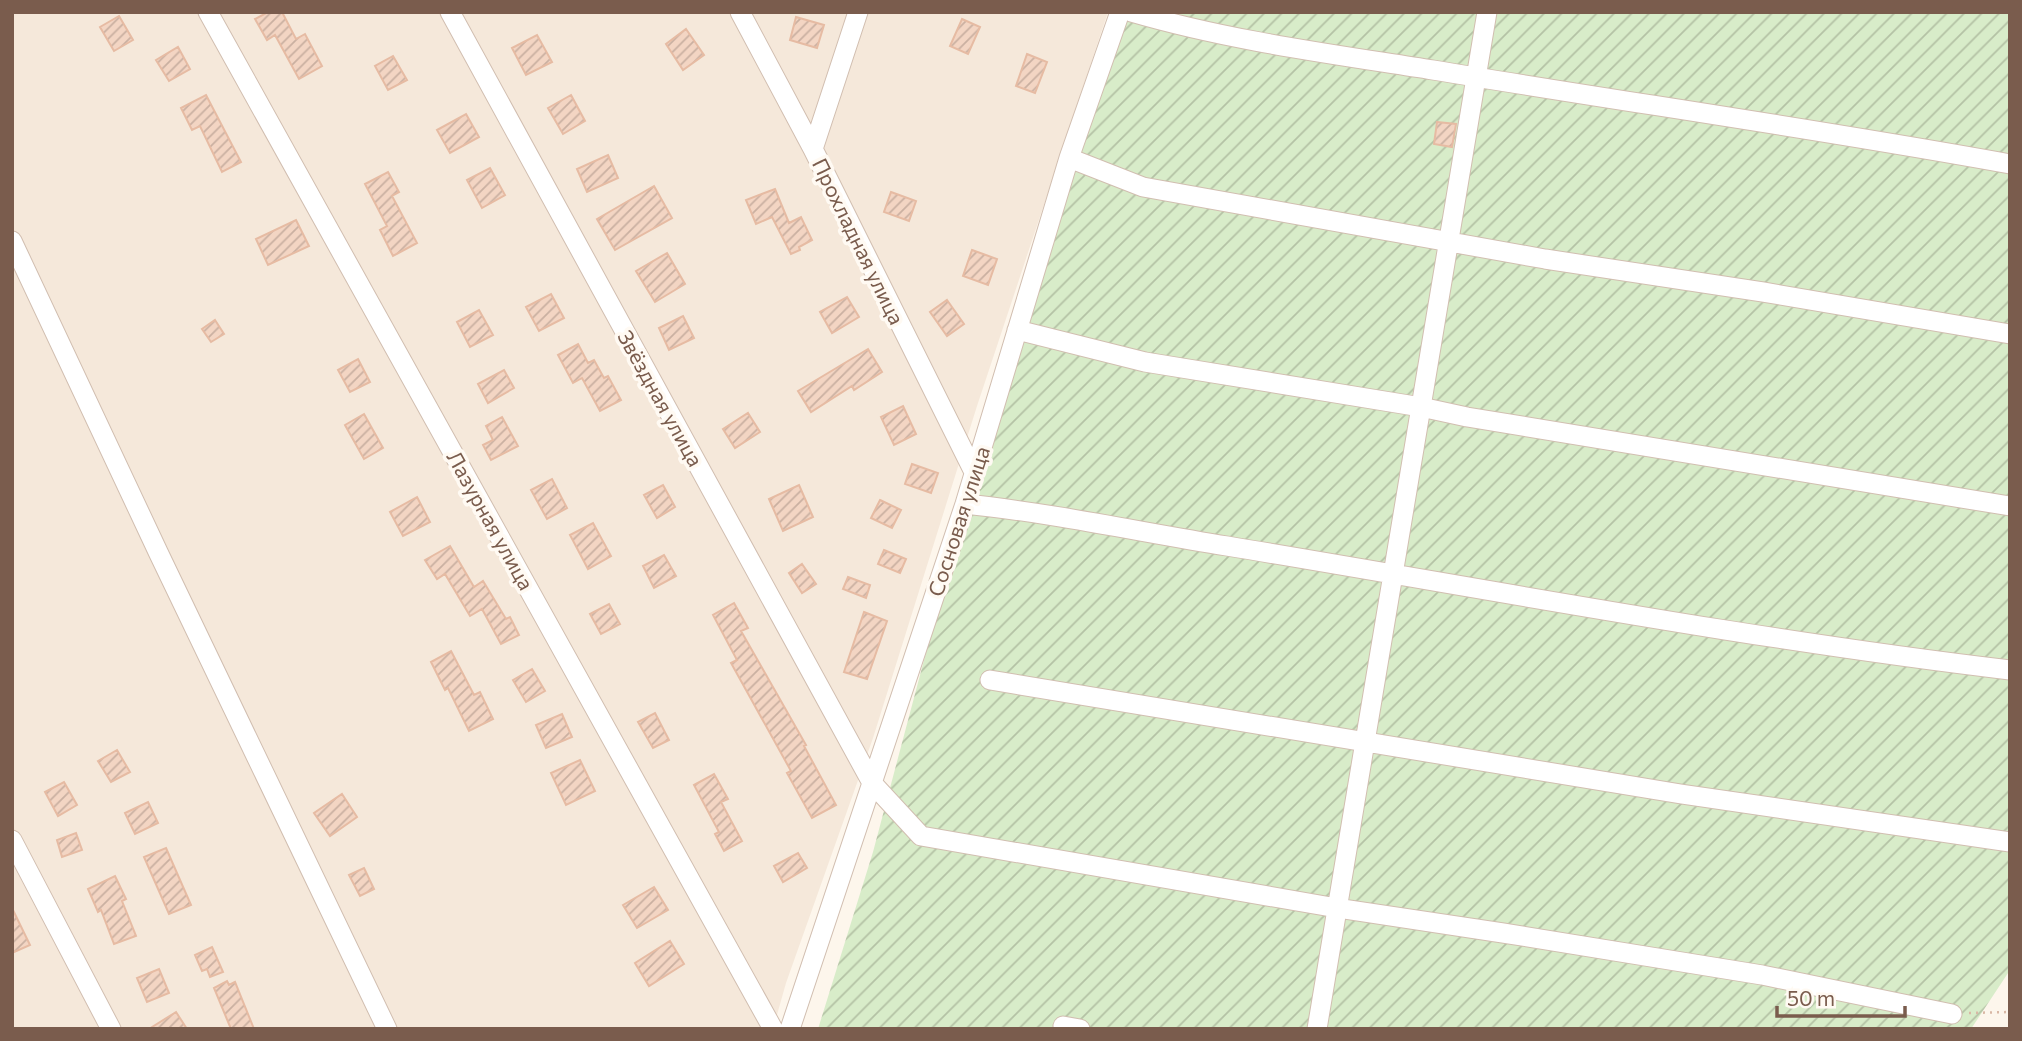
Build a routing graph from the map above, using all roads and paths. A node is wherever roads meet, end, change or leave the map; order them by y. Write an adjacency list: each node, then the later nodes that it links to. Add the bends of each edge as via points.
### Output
1 (208, 12): 32 (street, Лазурная улица)
2 (450, 12): 24 (street, Звёздная улица)
3 (740, 12): 9 (street, Прохладная улица)
4 (858, 12): 9 (street)
5 (1120, 12): 10 (street, Сосновая улица)
6 (1131, 12): 8 (street, via 1214,34)
7 (1487, 12): 8 (street)
8 (1476, 77): 11 (street); 13 (street)
9 (813, 149): 17 (street, Прохладная улица)
10 (1069, 158): 13 (street, via 1143,187); 14 (street, Сосновая улица)
11 (2010, 164)
12 (12, 241): 31 (street)
13 (1449, 241): 15 (street); 16 (street)
14 (1017, 330): 16 (street, via 1145,362); 17 (street, Сосновая улица)
15 (2010, 334)
16 (1421, 407): 19 (street); 20 (street)
17 (974, 472): 18 (street, Сосновая улица)
18 (965, 504): 20 (street); 24 (street, Сосновая улица)
19 (2010, 506)
20 (1392, 573): 21 (street, via 1928,661); 23 (street)
21 (2010, 670)
22 (990, 680): 23 (street)
23 (1364, 742): 26 (street); 27 (street)
24 (872, 783): 27 (street, Звёздная улица, via 921,836); 33 (street, Сосновая улица)
25 (12, 840): 30 (street)
26 (2010, 842)
27 (1337, 908): 29 (street, Звёздная улица, via 1762,975); 34 (street)
28 (2010, 1012): 29 (path)
29 (1952, 1014)
30 (111, 1029)
31 (387, 1029)
32 (773, 1029)
33 (790, 1029)
34 (1317, 1029)

